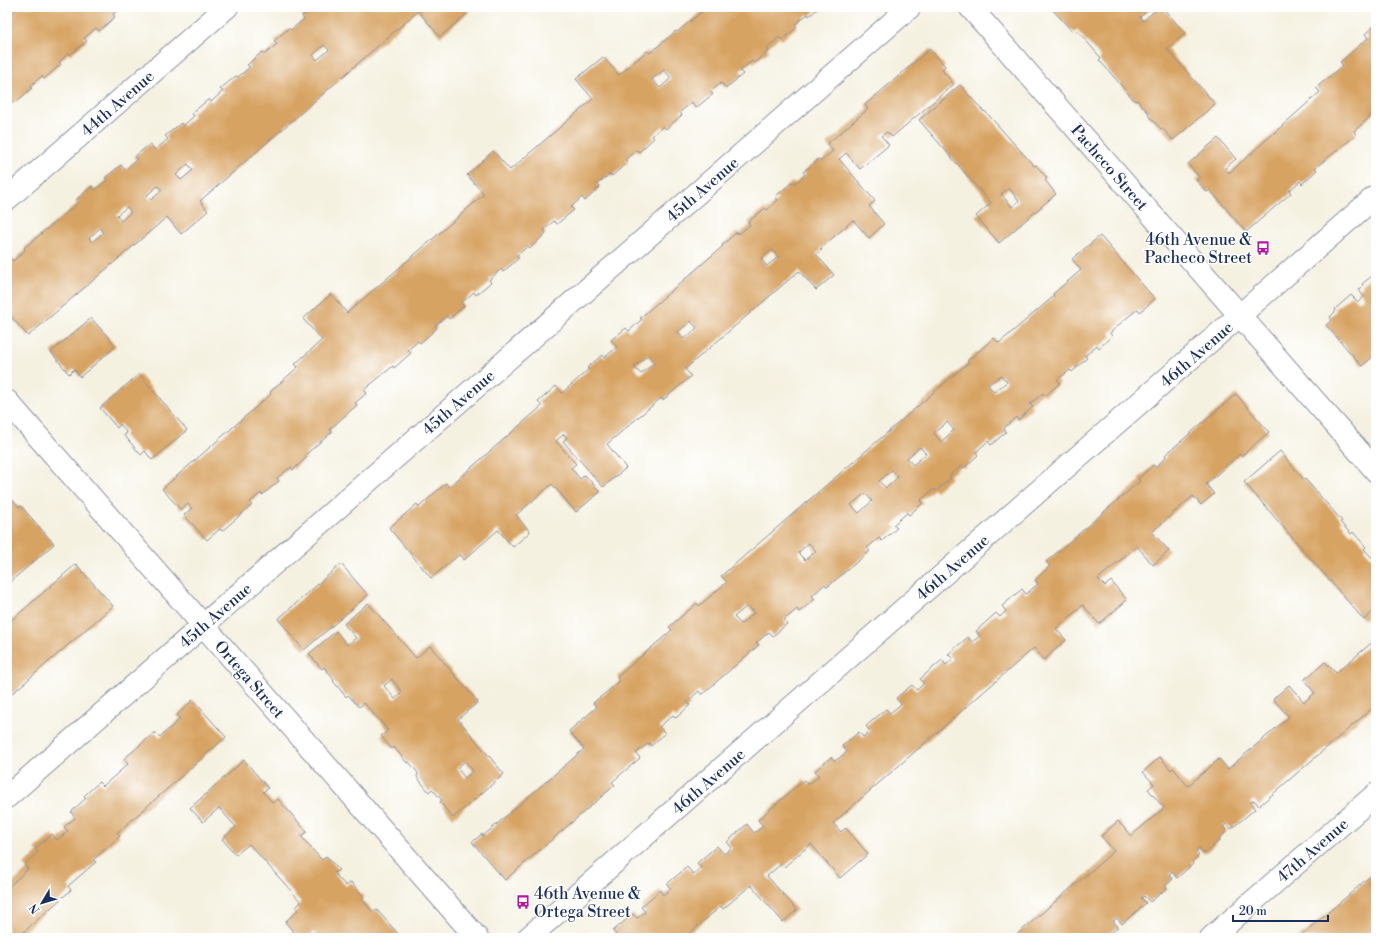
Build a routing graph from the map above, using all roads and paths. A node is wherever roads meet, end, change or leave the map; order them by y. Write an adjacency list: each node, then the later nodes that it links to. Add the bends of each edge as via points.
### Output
1 (227, 7): 5 (street, 44th Avenue)
2 (910, 7): 9 (street, 45th Avenue)
3 (970, 7): 6 (street, Pacheco Street)
4 (1376, 196): 6 (street, 46th Avenue)
5 (7, 199)
6 (1240, 316): 8 (street, Pacheco Street); 13 (street, 46th Avenue)
7 (7, 401): 9 (street, Ortega Street)
8 (1376, 471)
9 (203, 626): 11 (street, 45th Avenue); 12 (street, Ortega Street)
10 (1376, 794): 14 (street, 47th Avenue)
11 (7, 797)
12 (477, 938)
13 (528, 938)
14 (1211, 938)

